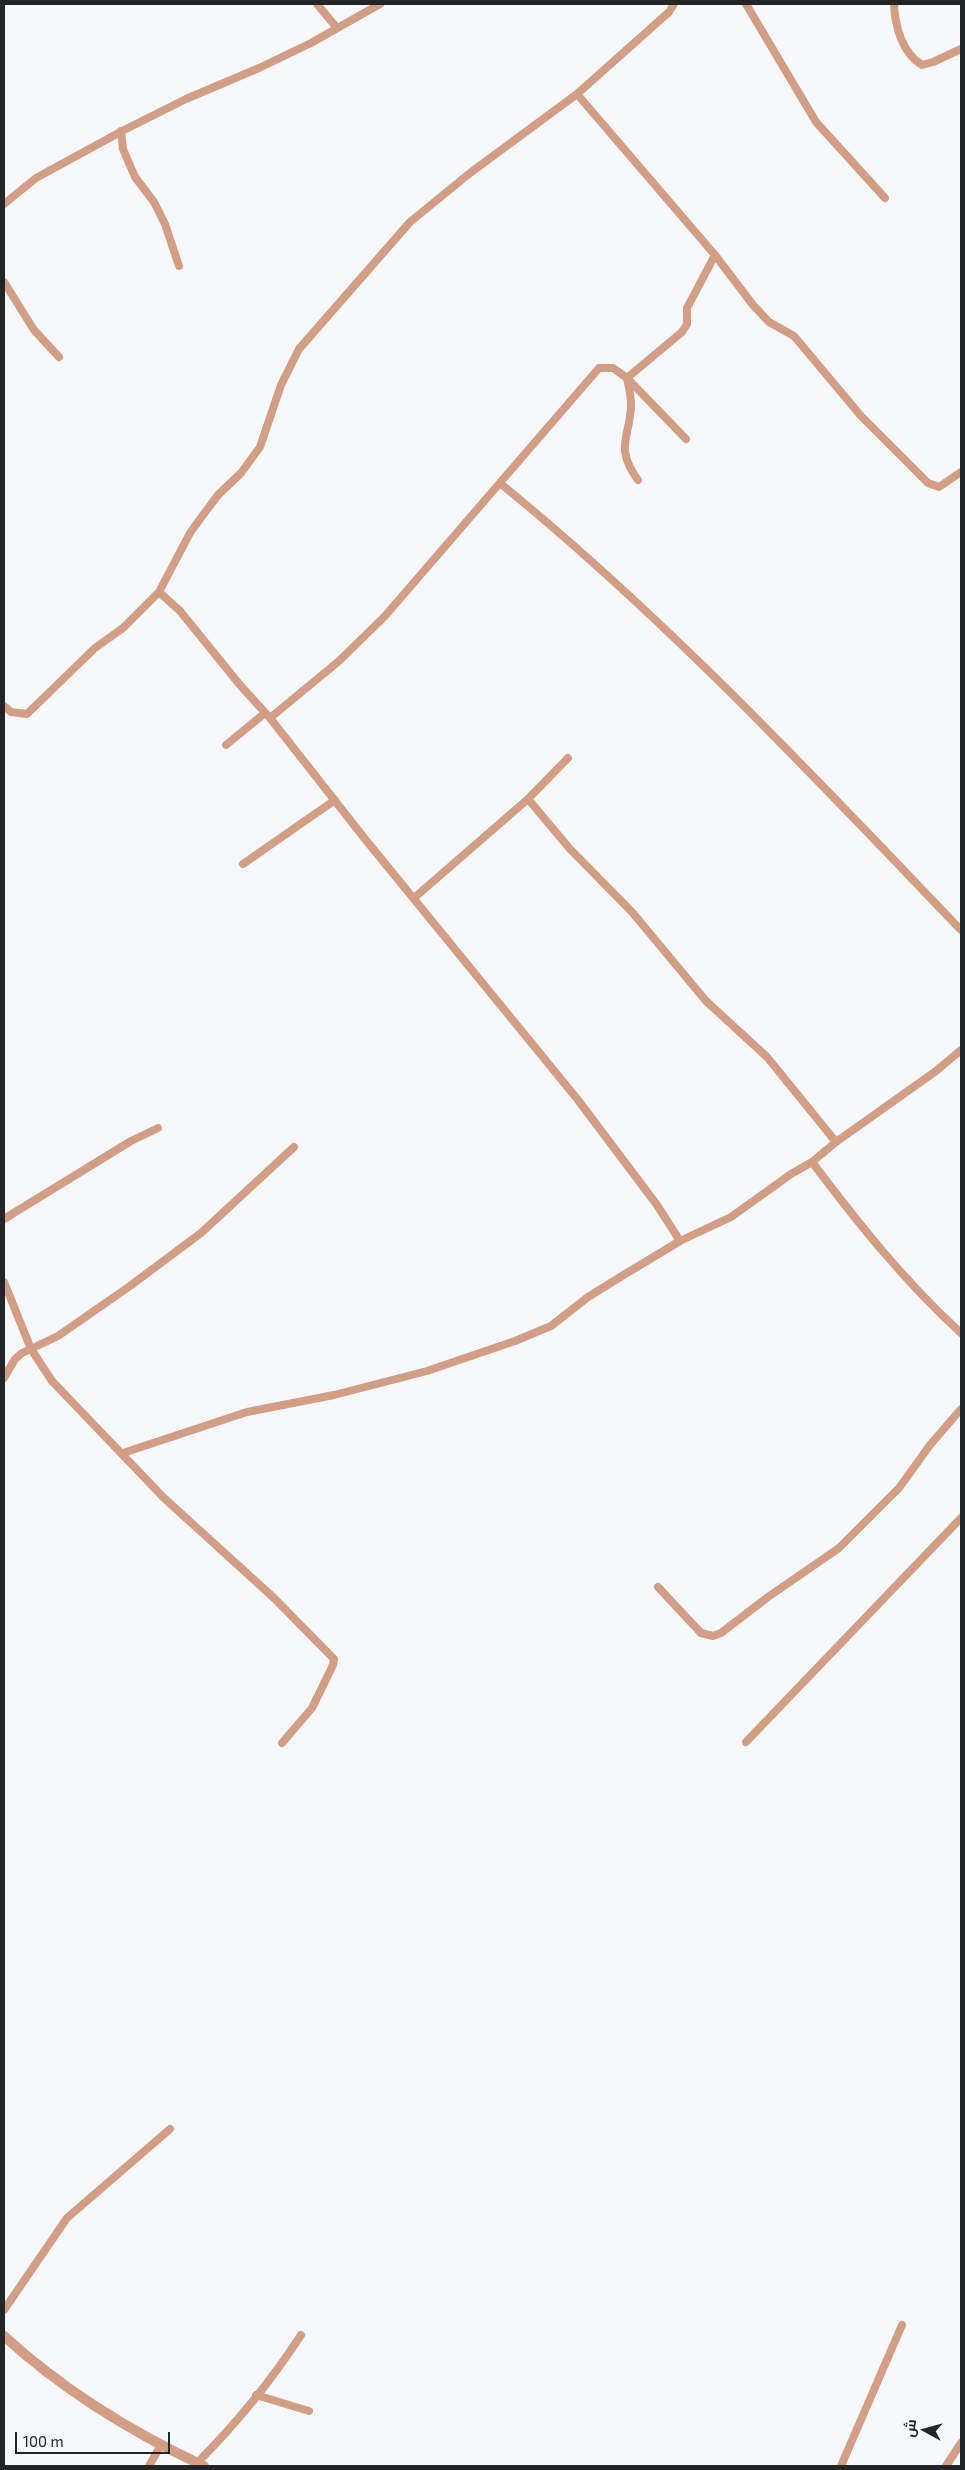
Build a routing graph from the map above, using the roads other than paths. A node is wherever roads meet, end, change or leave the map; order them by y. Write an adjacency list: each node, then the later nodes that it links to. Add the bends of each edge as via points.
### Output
1 (317, 4): 6 (street)
2 (380, 4): 6 (street)
3 (674, 4): 8 (street)
4 (746, 4): 10 (street, via 816,122)
5 (894, 4): 7 (street, via 896,27 915,61 922,65)
6 (337, 28): 9 (street)
7 (961, 49)
8 (577, 94): 12 (street); 21 (street, via 410,222 320,322 299,349 281,385 260,447 190,533)
9 (121, 131): 11 (street, via 36,178); 13 (street, via 123,149 135,177 154,202 165,224)
10 (885, 198)
11 (4, 204)
12 (715, 255): 16 (street, via 687,308 682,332); 18 (street, via 769,322 794,336 861,416 928,483 938,487)
13 (179, 266)
14 (4, 282): 15 (street, via 34,330)
15 (59, 357)
16 (627, 378): 17 (street); 19 (street, via 631,406 623,446 626,460); 20 (street, via 613,368 599,368)
17 (686, 439)
18 (961, 472)
19 (638, 480)
20 (501, 484): 23 (street, via 385,616 339,661); 30 (street, via 644,607 703,663)
21 (159, 592): 22 (street, via 124,628 95,648 27,714 10,712); 23 (street, via 186,618)
22 (4, 706)
23 (268, 715): 24 (street); 27 (street)
24 (226, 745)
25 (568, 758): 26 (street)
26 (528, 799): 29 (street); 33 (street, via 632,912 706,1001 767,1057)
27 (335, 800): 28 (street); 29 (street)
28 (243, 864)
29 (414, 898): 37 (street, via 578,1100)
30 (961, 930)
31 (961, 1050): 33 (street)
32 (158, 1128): 36 (street, via 131,1141)
33 (836, 1142): 35 (street)
34 (294, 1147): 40 (street, via 201,1233 66,1330)
35 (812, 1162): 37 (street, via 731,1216); 39 (street, via 852,1216 917,1290)
36 (4, 1219)
37 (680, 1241): 43 (street, via 588,1297 551,1326 515,1341 427,1371 334,1395 247,1412)
38 (4, 1282): 40 (street)
39 (961, 1333)
40 (31, 1350): 41 (street, via 15,1359); 43 (street, via 52,1381)
41 (4, 1378)
42 (961, 1409): 45 (street, via 899,1488 839,1548 722,1633 713,1636 701,1633)
43 (123, 1453): 47 (street, via 164,1498 274,1598 334,1659 312,1708)
44 (961, 1518): 46 (street)
45 (658, 1587)
46 (746, 1742)
47 (282, 1743)
48 (170, 2128): 49 (street, via 67,2218)
49 (4, 2310)
50 (902, 2324): 59 (street)
51 (301, 2335): 53 (street)
52 (4, 2336): 56 (street, via 71,2392)
53 (256, 2395): 54 (street); 57 (street)
54 (309, 2411)
55 (961, 2443): 60 (street)
56 (162, 2445): 57 (street); 58 (street)
57 (201, 2464)
58 (149, 2466)
59 (841, 2466)
60 (946, 2466)

